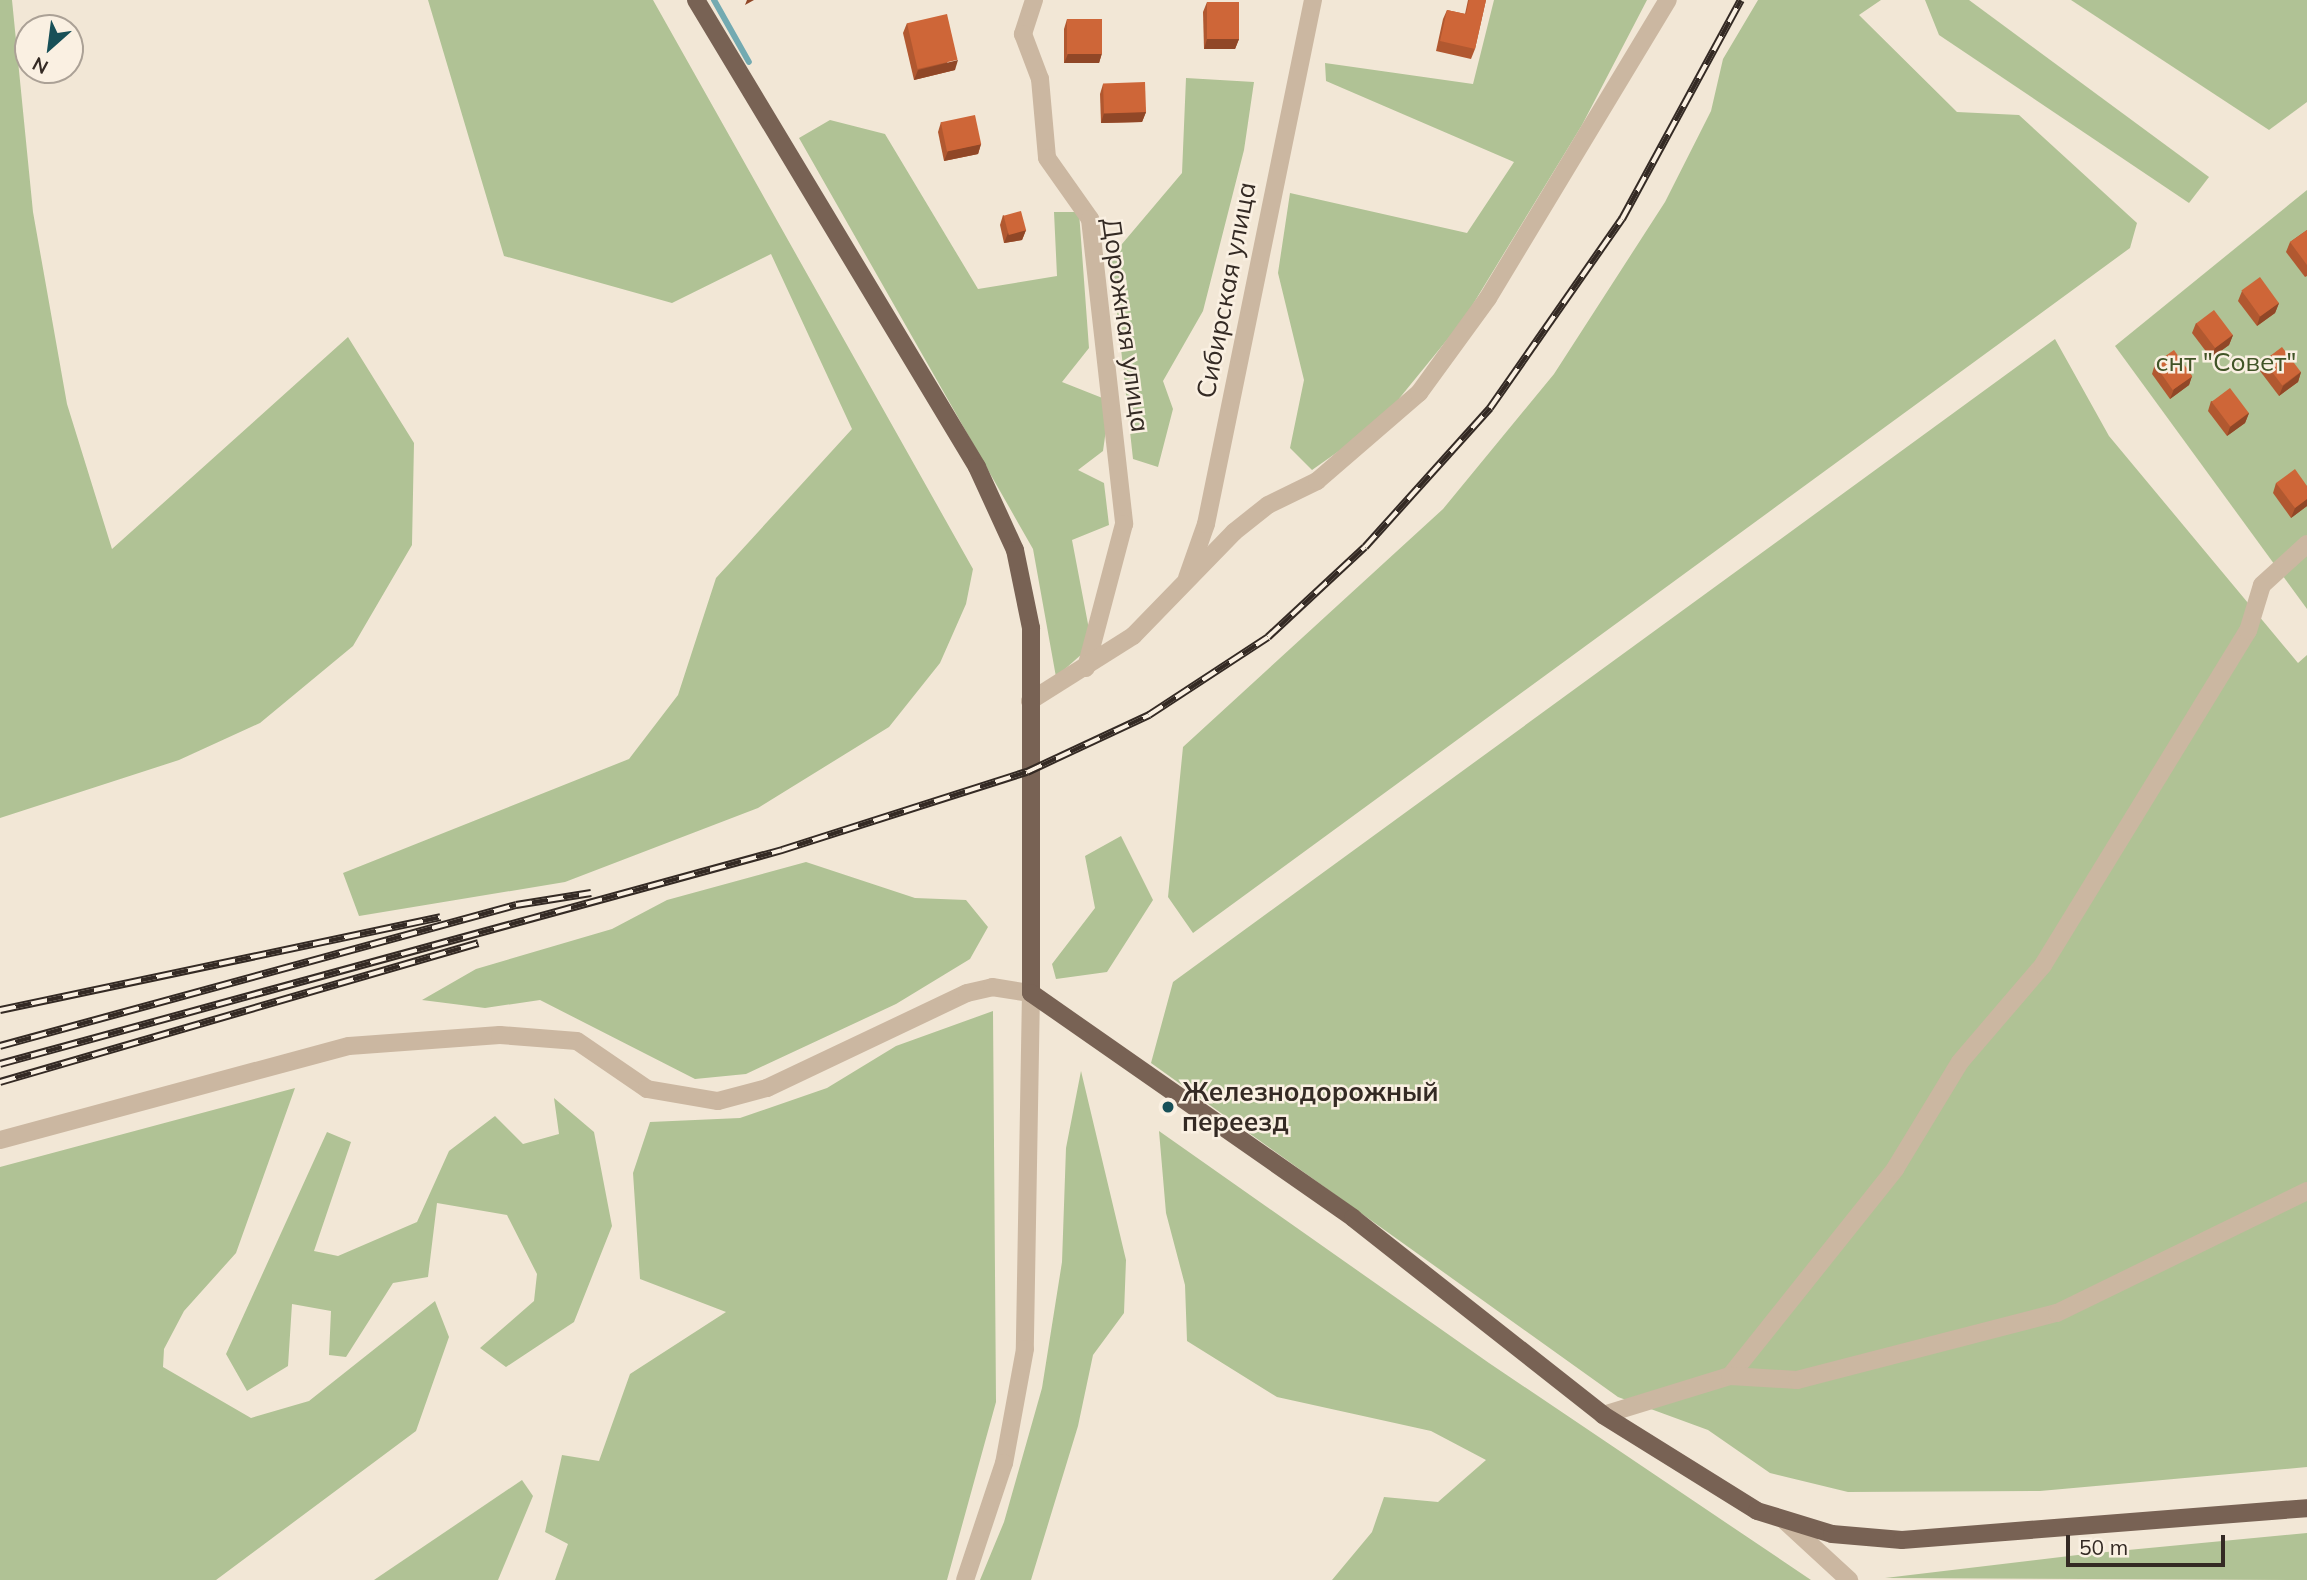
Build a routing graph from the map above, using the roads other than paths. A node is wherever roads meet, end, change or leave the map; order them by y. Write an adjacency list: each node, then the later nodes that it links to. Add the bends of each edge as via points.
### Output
1 (696, 0): 8 (main road, via 1000,515 1029,608)
2 (1034, 0): 7 (street, Дорожная улица, via 1023,34 1040,79 1047,158 1090,219 1124,524)
3 (1313, 0): 6 (street, Сибирская улица, via 1206,524)
4 (1668, 0): 6 (street, via 1488,298 1419,393 1317,481 1268,505 1234,532)
5 (2307, 544): 12 (street, via 2262,585 2248,631 2043,965 1960,1062 1895,1169)
6 (1184, 588): 7 (street)
7 (1086, 668): 8 (street)
8 (1030, 701): 9 (main road)
9 (1031, 993): 10 (street, via 992,987 967,993 767,1088 718,1101 647,1089 577,1041 500,1035 349,1046); 13 (main road, via 1353,1218); 16 (street, via 1025,1349 1004,1463)
10 (0, 1140)
11 (2307, 1191): 12 (street, via 2057,1313 1797,1380)
12 (1730, 1376): 13 (street)
13 (1603, 1415): 15 (main road, via 1715,1491)
14 (2307, 1508): 15 (main road, via 1902,1540)
15 (1786, 1522): 17 (street)
16 (965, 1580)
17 (1849, 1580)

